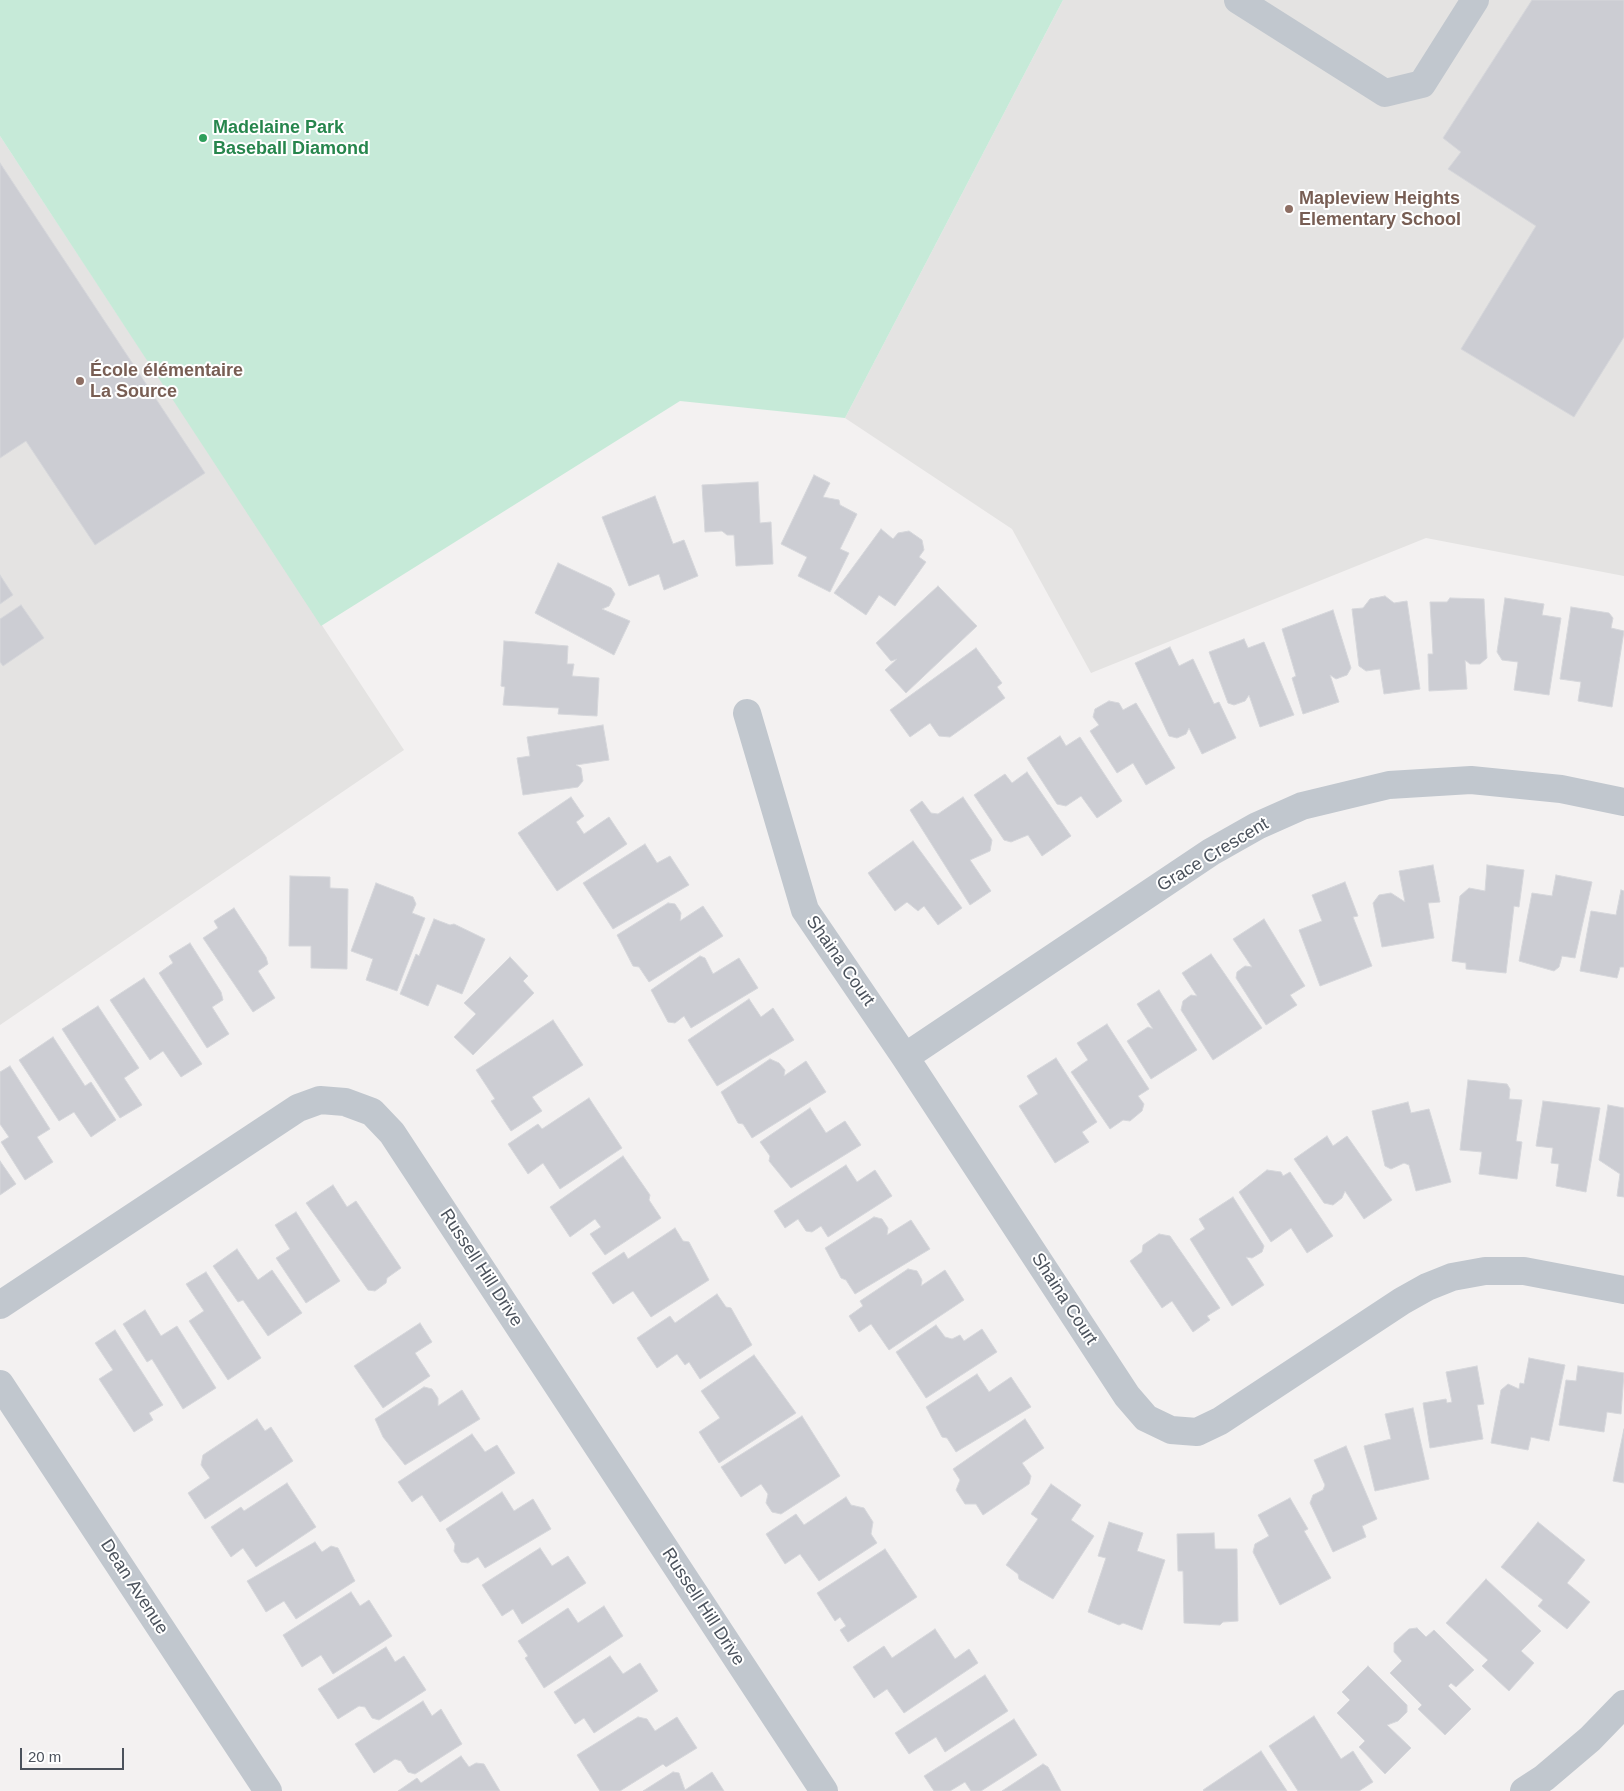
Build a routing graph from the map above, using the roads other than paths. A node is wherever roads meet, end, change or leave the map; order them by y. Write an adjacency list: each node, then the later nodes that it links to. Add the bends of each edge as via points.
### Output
1 (1238, 0): 2 (street, via 1385,93 1422,84)
2 (1475, 0)
3 (747, 713): 5 (street, Shaina Court, via 805,910)
4 (1624, 802): 5 (street, Grace Crescent, via 1561,789 1471,780 1389,785 1302,806 1211,852)
5 (905, 1056): 6 (street, Shaina Court, via 1127,1396 1146,1418 1171,1430 1198,1432 1220,1421 1402,1301 1452,1277 1485,1271 1524,1271)
6 (1624, 1290)
7 (0, 1305): 11 (street, Russell Hill Drive, via 298,1108 320,1100 345,1102 372,1112 392,1133)
8 (0, 1384): 10 (street, Dean Avenue)
9 (1624, 1704): 12 (street, via 1590,1739)
10 (268, 1791)
11 (824, 1791)
12 (1524, 1791)

